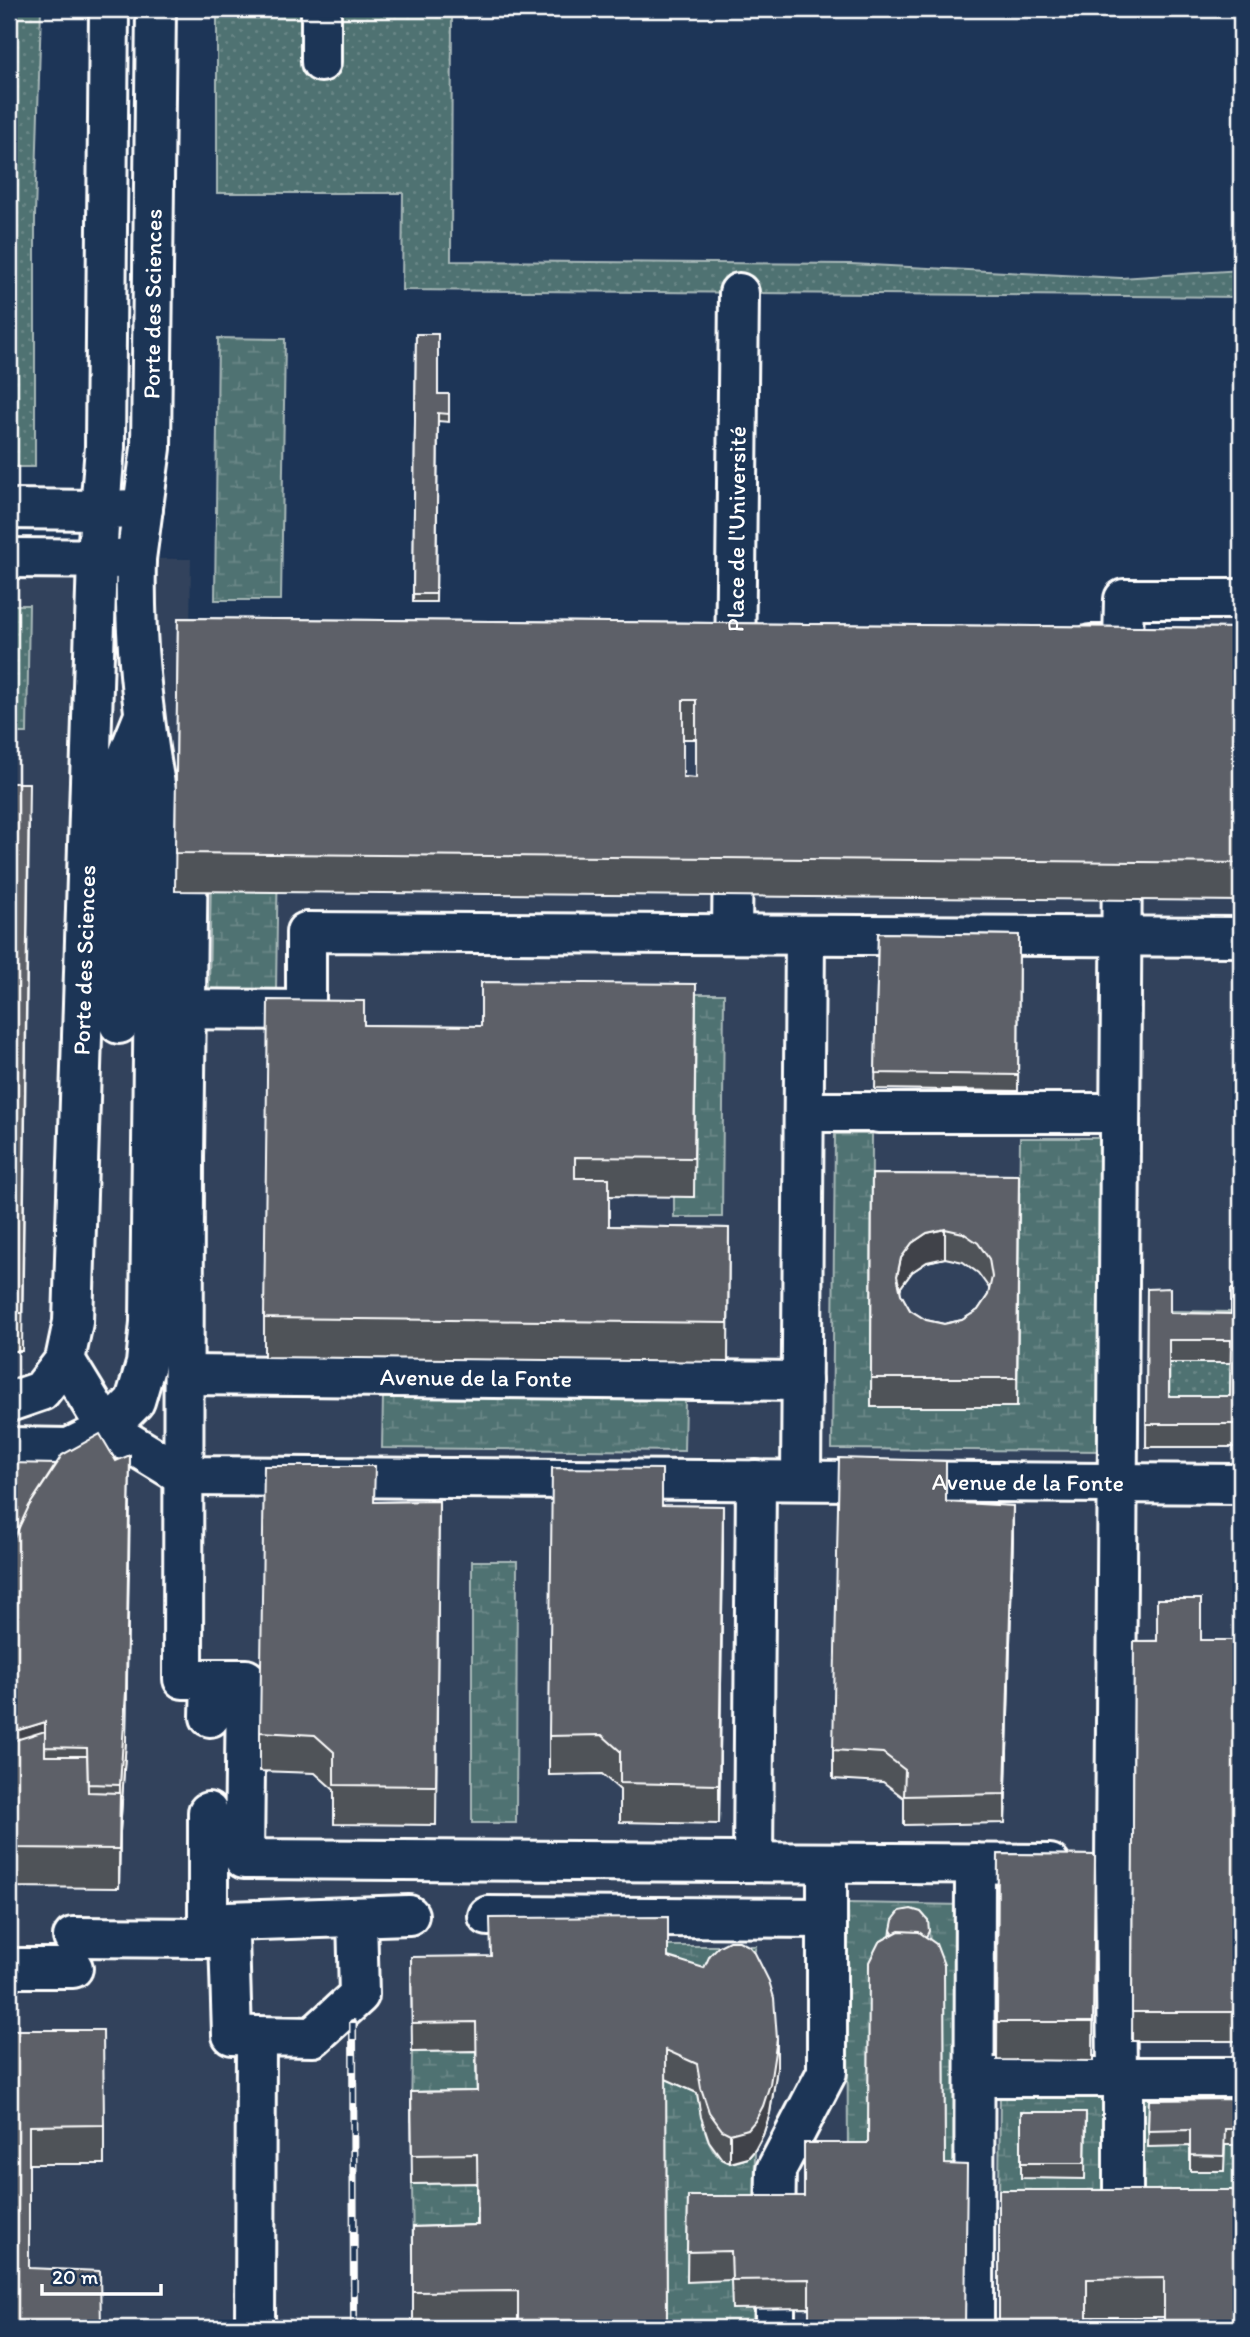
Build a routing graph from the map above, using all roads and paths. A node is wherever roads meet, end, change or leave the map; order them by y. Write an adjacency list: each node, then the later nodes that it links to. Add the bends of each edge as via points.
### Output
1 (109, 9): 8 (street, Porte des Sciences, via 105,447)
2 (156, 9): 7 (street, Porte des Sciences, via 151,448)
3 (321, 9): 4 (street)
4 (321, 62)
5 (738, 293): 13 (street, Place de l'Université)
6 (9, 509): 8 (street)
7 (143, 509): 8 (street); 11 (street, Porte des Sciences)
8 (100, 510): 10 (street, Porte des Sciences)
9 (9, 558): 10 (street)
10 (97, 559): 11 (street); 27 (street, Porte des Sciences, via 73,1322)
11 (135, 559): 24 (street, Porte des Sciences, via 134,612 156,790)
12 (1241, 599): 15 (street, via 1124,598 1123,659)
13 (721, 642): 14 (street); 16 (street, Place de l'Université)
14 (776, 642)
15 (1054, 644)
16 (734, 715)
17 (189, 781): 24 (street)
18 (733, 809): 20 (street)
19 (1122, 811): 22 (street)
20 (732, 934): 21 (street); 24 (street, via 306,932 306,1010)
21 (805, 935): 22 (street); 25 (street)
22 (1121, 936): 23 (street); 26 (street)
23 (1241, 937)
24 (153, 1014): 28 (street); 31 (street, via 148,1350 135,1401)
25 (804, 1112): 26 (street); 29 (street)
26 (1120, 1113): 35 (street)
27 (65, 1360): 30 (street, Porte des Sciences, via 41,1391); 31 (street)
28 (184, 1375): 29 (street, Avenue de la Fonte, via 362,1368); 37 (street)
29 (802, 1381): 34 (street)
30 (9, 1402)
31 (107, 1429): 32 (street, via 69,1448); 37 (street)
32 (9, 1447)
33 (757, 1480): 34 (street, Avenue de la Fonte); 37 (street, Avenue de la Fonte); 42 (street)
34 (801, 1480): 35 (street, Avenue de la Fonte)
35 (1117, 1483): 36 (street, Avenue de la Fonte); 45 (street)
36 (1241, 1484)
37 (184, 1490): 38 (street, via 183,1679)
38 (211, 1679): 39 (street); 41 (street, via 246,1679 244,1859)
39 (210, 1717)
40 (208, 1812): 50 (street)
41 (248, 1859): 42 (street); 50 (street)
42 (753, 1862): 43 (street)
43 (827, 1863): 44 (street); 49 (street)
44 (975, 1863): 45 (street); 53 (street)
45 (1115, 1865): 54 (street)
46 (409, 1915): 48 (street)
47 (488, 1916): 49 (street)
48 (357, 1917): 50 (street); 52 (street, via 359,1995 313,2036)
49 (827, 1918): 59 (street, via 827,2072 776,2170)
50 (228, 1932): 51 (street, via 73,1953); 52 (street, via 232,2035)
51 (9, 1968)
52 (256, 2036): 60 (street)
53 (975, 2077): 54 (street); 58 (street)
54 (1120, 2077): 55 (street); 57 (street, via 1110,2220)
55 (1241, 2077)
56 (1013, 2217): 58 (street)
57 (1162, 2217)
58 (974, 2218): 61 (street)
59 (775, 2225)
60 (255, 2328)
61 (974, 2328)

